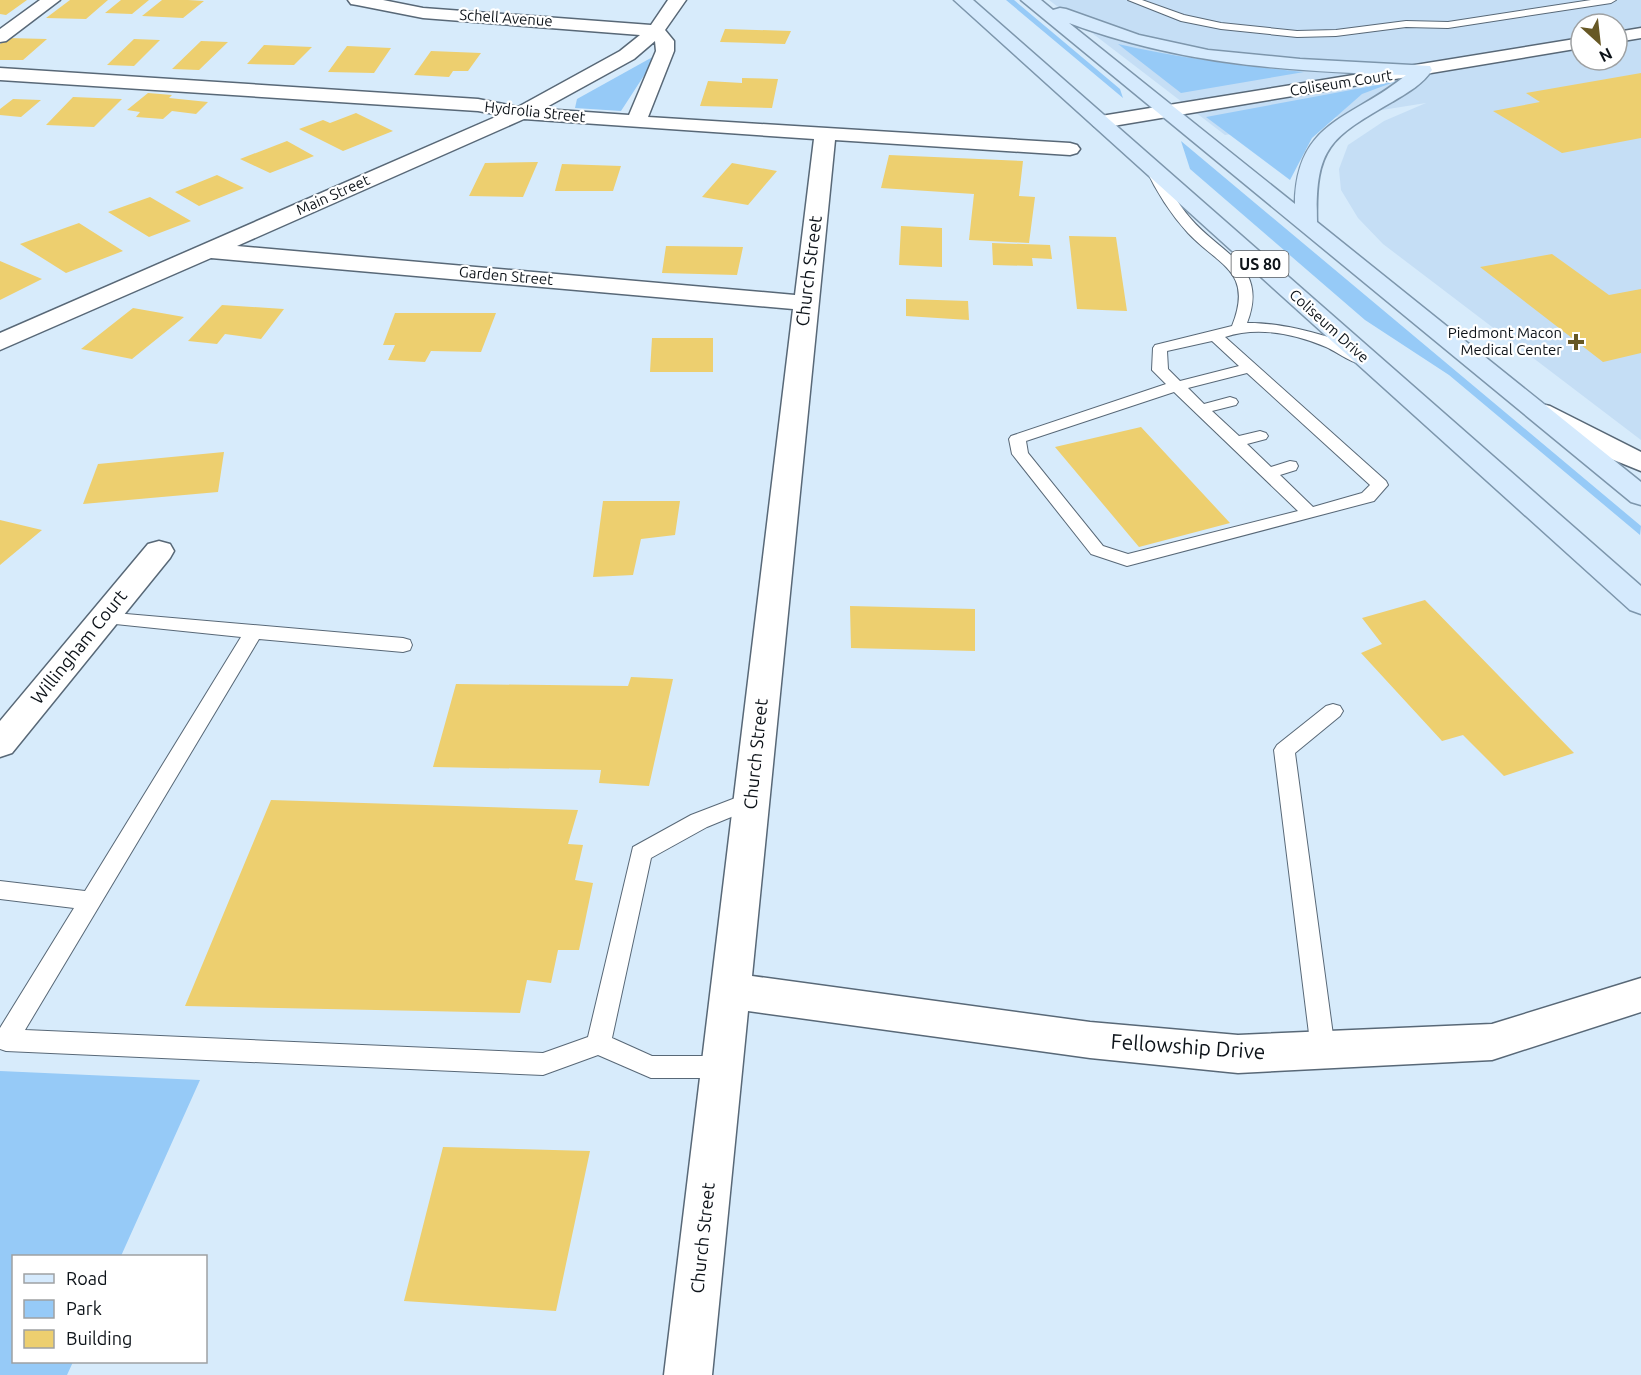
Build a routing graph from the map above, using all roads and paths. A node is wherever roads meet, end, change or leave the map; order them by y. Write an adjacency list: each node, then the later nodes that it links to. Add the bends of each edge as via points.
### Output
1 (51, 0): 9 (street)
2 (357, 0): 8 (street, Schell Avenue, via 423,13)
3 (677, 0): 8 (street, Main Street)
4 (963, 0): 16 (main road, Coliseum Drive / US 80)
5 (1030, 0): 11 (main road, via 1098,28 1178,50 1282,64); 13 (main road)
6 (1133, 0): 7 (lane, via 1181,18 1297,34 1406,24 1448,25)
7 (1611, 0)
8 (656, 31): 14 (street, Main Street, via 627,55); 15 (street, via 665,41 665,51)
9 (0, 37)
10 (1569, 45): 11 (street, Coliseum Court)
11 (1423, 70): 13 (street, Coliseum Court); 20 (main road, via 1328,134 1309,168)
12 (0, 74): 14 (street, Hydrolia Street, via 478,105)
13 (1165, 111): 16 (street, Coliseum Court); 20 (main road)
14 (521, 112): 15 (street, Hydrolia Street); 21 (street, Main Street)
15 (636, 122): 17 (street, Hydrolia Street)
16 (1101, 122): 19 (main road, Coliseum Drive / US 80)
17 (825, 134): 18 (street, Hydrolia Street); 22 (street, Church Street)
18 (1070, 149)
19 (1151, 166): 23 (lane, via 1163,194 1245,281 1248,292); 26 (main road, Coliseum Drive / US 80)
20 (1306, 225): 30 (main road)
21 (208, 250): 22 (street, Garden Street); 25 (street, Main Street)
22 (805, 303): 48 (street, Church Street)
23 (1238, 328): 24 (lane); 26 (lane, via 1305,335 1340,346)
24 (1215, 336): 27 (lane); 28 (lane, via 1160,348 1160,370)
25 (0, 342)
26 (1373, 366): 42 (main road, Coliseum Drive / US 80)
27 (1251, 367): 28 (lane); 34 (lane, via 1305,425)
28 (1177, 386): 31 (lane); 40 (lane, via 1017,439 1020,454 1097,550 1127,560)
29 (1230, 402): 31 (lane)
30 (1533, 408): 36 (street); 39 (main road)
31 (1201, 409): 33 (lane)
32 (1260, 436): 33 (lane)
33 (1236, 442): 38 (lane)
34 (1345, 452): 35 (lane); 40 (lane, via 1380,485 1368,497)
35 (1327, 457)
36 (1641, 463)
37 (1290, 466): 38 (lane)
38 (1268, 473): 40 (lane)
39 (1641, 496)
40 (1310, 513)
41 (159, 551): 43 (street, Willingham Court)
42 (1638, 593)
43 (103, 618): 44 (lane); 47 (street, Willingham Court)
44 (254, 632): 45 (lane); 50 (lane)
45 (403, 645)
46 (1333, 711): 54 (lane, via 1284,750)
47 (0, 744)
48 (751, 801): 51 (street, Church Street); 53 (lane, via 699,821 641,853)
49 (0, 890): 50 (lane)
50 (91, 901): 53 (lane, via 6,1040 543,1064)
51 (731, 991): 54 (street, Fellowship Drive, via 1090,1040 1238,1054); 55 (street, Church Street)
52 (1641, 995): 54 (street, Fellowship Drive, via 1491,1042)
53 (599, 1044): 55 (lane, via 651,1067)
54 (1323, 1050)
55 (723, 1067): 56 (street, Church Street)
56 (688, 1375)

